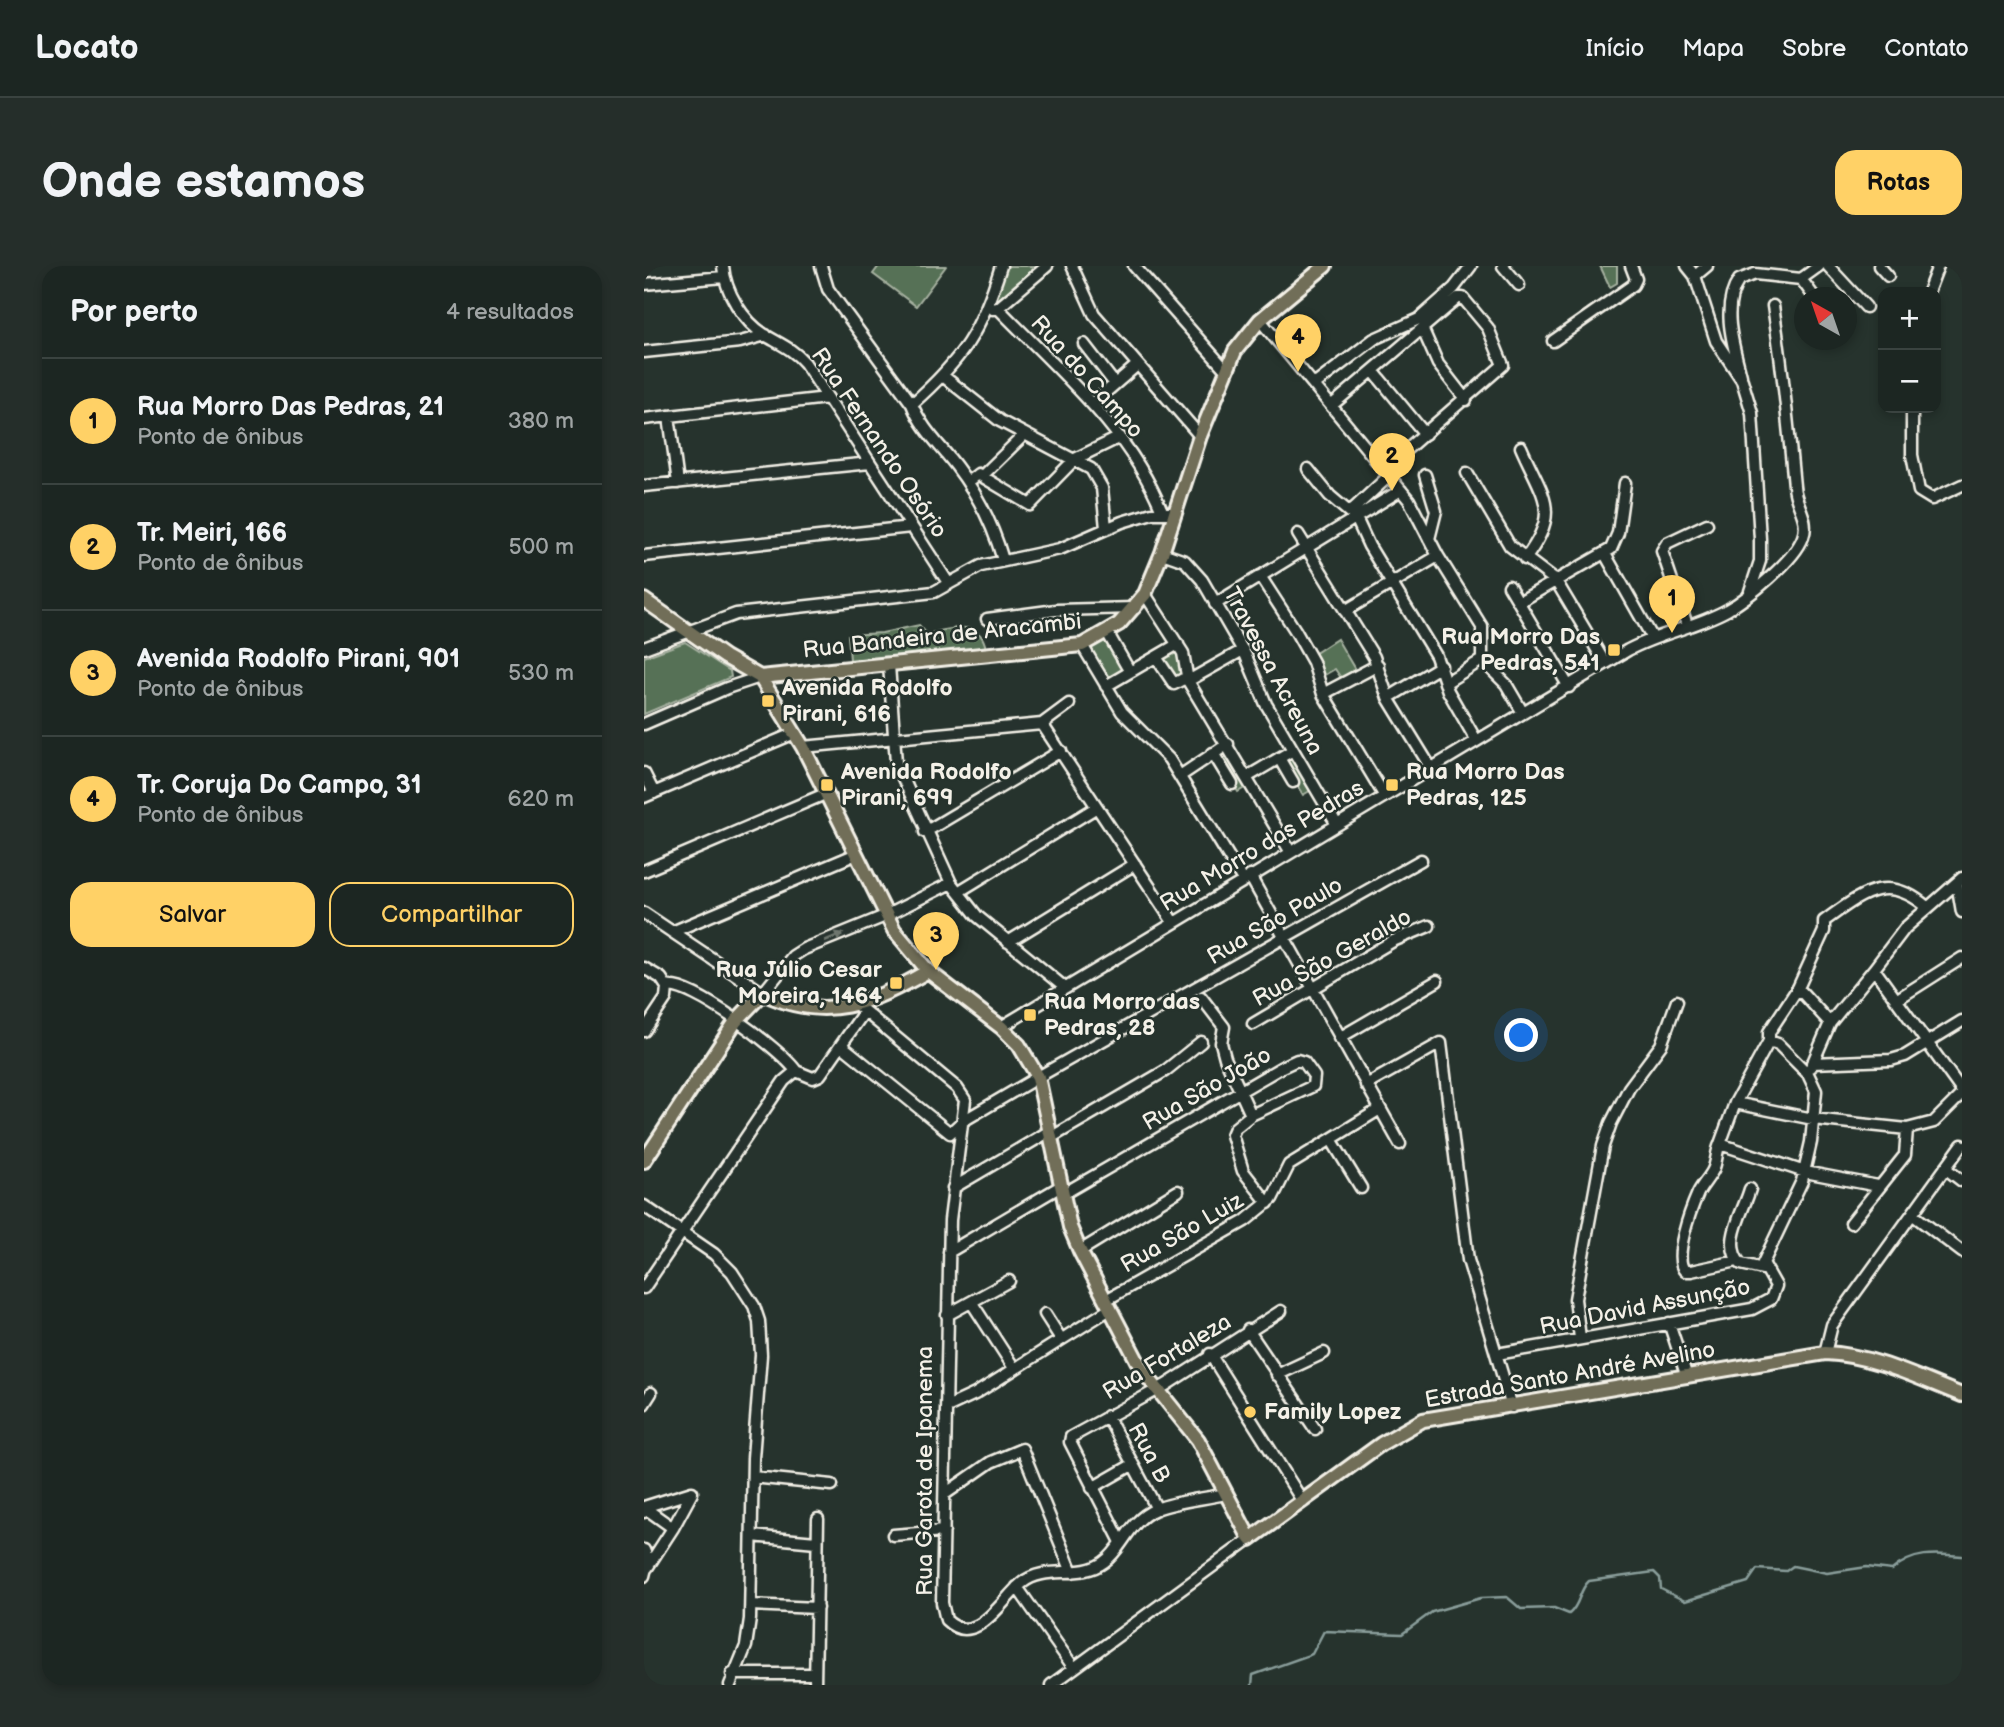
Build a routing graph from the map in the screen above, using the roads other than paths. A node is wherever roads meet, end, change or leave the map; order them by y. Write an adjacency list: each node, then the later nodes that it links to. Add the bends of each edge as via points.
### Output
1 (821, 266): 43 (street, via 828,289)
2 (1002, 266): 27 (street)
3 (1047, 266): 26 (street)
4 (1072, 266): 34 (street, via 1094,314)
5 (1134, 266): 35 (street)
6 (1325, 266): 28 (main road, Rua Bandeira de Aracambi)
7 (1471, 266): 29 (street)
8 (1503, 266): 21 (street)
9 (1631, 266): 31 (street, via 1636,279 1633,285)
10 (1687, 266): 17 (street)
11 (1707, 266): 17 (street)
12 (1819, 266): 19 (street)
13 (1828, 266): 25 (street)
14 (1879, 266): 18 (street)
15 (1938, 266): 23 (street)
16 (723, 272): 20 (street); 30 (street, Rua Fernando Osório, via 743,314)
17 (1695, 276): 38 (street, via 1716,341)
18 (1888, 276)
19 (1801, 279): 22 (street); 38 (street, via 1755,274 1738,281 1732,290 1732,336)
20 (644, 284)
21 (1519, 285)
22 (1807, 287)
23 (1930, 287)
24 (1773, 306): 86 (street, Rua Morro das Pedras, via 1788,403 1794,487 1805,529 1792,557)
25 (1866, 307)
26 (998, 308): 27 (street); 44 (street, Rua do Campo)
27 (987, 309): 37 (street, via 969,344)
28 (1260, 320): 35 (main road, Rua Bandeira de Aracambi); 40 (street)
29 (1422, 325): 36 (street); 40 (street, via 1374,339); 42 (street, via 1438,364); 42 (street, via 1461,297 1488,328 1504,363)
30 (766, 335): 33 (street, via 729,344); 41 (street, Rua Fernando Osório, via 794,351)
31 (1553, 341)
32 (1084, 344): 39 (street)
33 (644, 352)
34 (1136, 366): 39 (street); 51 (street)
35 (1224, 369): 51 (main road, Rua Bandeira de Aracambi)
36 (1374, 372): 45 (street); 49 (street)
37 (943, 376): 43 (street); 50 (street)
38 (1742, 380): 86 (street, via 1752,414 1760,539 1760,561)
39 (1115, 383): 44 (street)
40 (1314, 385): 45 (street)
41 (827, 398): 47 (street); 55 (street, Rua Fernando Osório)
42 (1466, 400): 49 (street)
43 (912, 404): 61 (street, via 918,419)
44 (1091, 404): 52 (street, Rua do Campo)
45 (1331, 407): 57 (street)
46 (1912, 413): 64 (street, via 1912,454 1919,491 1932,499)
47 (668, 416): 48 (street); 63 (street)
48 (644, 419)
49 (1425, 434): 57 (street)
50 (1024, 435): 54 (street); 60 (street)
51 (1200, 436): 67 (main road, Rua Bandeira de Aracambi)
52 (1120, 437): 54 (street); 67 (street, Rua do Campo)
53 (1521, 447): 79 (street, via 1547,514 1543,536)
54 (1075, 459): 60 (street, via 1030,505); 71 (street, via 1097,477)
55 (870, 463): 63 (street); 70 (street, Rua Fernando Osório)
56 (1308, 469): 68 (street)
57 (1387, 472): 66 (street); 68 (street)
58 (1467, 473): 79 (street, via 1510,546)
59 (1425, 475): 73 (street, via 1436,511)
60 (982, 476): 61 (street, via 976,474)
61 (968, 482): 80 (street, via 990,520)
62 (1625, 482): 76 (street, via 1618,533)
63 (678, 483): 65 (street)
64 (1962, 485)
65 (644, 486)
66 (1401, 489): 68 (street); 73 (street)
67 (1168, 512): 71 (street); 75 (main road, Rua Bandeira de Aracambi)
68 (1353, 515): 74 (street); 84 (street)
69 (1707, 524): 94 (street, via 1667,543 1662,551)
70 (911, 527): 77 (street); 83 (street, Rua Fernando Osório)
71 (1106, 528): 80 (street, via 1060,549)
72 (1298, 534): 74 (street)
73 (1429, 539): 78 (street)
74 (1306, 548): 81 (street); 92 (street)
75 (1162, 552): 87 (main road, Rua Bandeira de Aracambi); 90 (street, Travessa Acreuna, via 1192,566)
76 (1605, 554): 82 (street); 97 (street)
77 (644, 556)
78 (1438, 556): 84 (street); 103 (street, via 1482,627)
79 (1525, 559): 82 (street)
80 (1003, 560): 83 (street)
81 (1260, 576): 90 (street); 114 (street, via 1313,662)
82 (1556, 581): 89 (street); 104 (street)
83 (948, 584): 95 (street, via 928,593 736,614)
84 (1393, 584): 92 (street); 107 (street)
85 (1509, 586): 89 (street)
86 (1750, 591): 94 (street, Rua Morro das Pedras, via 1726,610)
87 (1145, 594): 91 (main road, Rua Bandeira de Aracambi); 98 (street)
88 (644, 600): 95 (main road)
89 (1519, 602): 113 (street)
90 (1215, 604): 101 (street, Travessa Acreuna)
91 (1136, 608): 93 (street, via 1056,610); 96 (main road, Rua Bandeira de Aracambi)
92 (1345, 611): 105 (street)
93 (987, 619)
94 (1687, 625): 97 (street, Rua Morro das Pedras)
95 (687, 631): 100 (street); 109 (main road)
96 (1107, 632): 99 (main road, Rua Bandeira de Aracambi); 108 (street)
97 (1652, 637): 104 (street, Rua Morro das Pedras)
98 (1178, 644): 102 (street); 110 (street)
99 (1082, 645): 106 (main road, Rua Bandeira de Aracambi); 112 (street)
100 (644, 648)
101 (1243, 650): 110 (street); 125 (street, Travessa Acreuna, via 1261,695)
102 (1156, 657): 108 (street); 110 (street, via 1174,684)
103 (1482, 660): 111 (street); 117 (street, via 1506,684)
104 (1605, 663): 113 (street, Rua Morro das Pedras)
105 (1378, 664): 114 (street); 115 (street)
106 (889, 665): 109 (main road, Rua Bandeira de Aracambi); 121 (street)
107 (1441, 666): 111 (street); 115 (street)
108 (1130, 672): 112 (street)
109 (760, 677): 118 (street, Rua Bandeira de Aracambi); 120 (main road)
110 (1188, 679): 123 (street)
111 (1446, 682): 122 (street)
112 (1106, 686): 131 (street, via 1128,720 1161,750)
113 (1569, 687): 117 (street, Rua Morro das Pedras)
114 (1322, 695): 137 (street)
115 (1388, 698): 129 (street)
116 (1069, 704): 119 (street)
117 (1523, 713): 122 (street, Rua Morro das Pedras)
118 (644, 724)
119 (1042, 724): 121 (street); 126 (street)
120 (795, 733): 124 (main road); 136 (street)
121 (894, 738): 124 (street); 140 (street, via 900,776)
122 (1476, 740): 129 (street, Rua Morro das Pedras)
123 (1228, 744): 127 (street); 132 (street)
124 (803, 747): 135 (main road)
125 (1293, 750): 128 (street); 139 (street, Travessa Acreuna)
126 (1061, 751): 138 (street); 140 (street)
127 (1213, 753): 131 (street); 134 (street)
128 (1279, 758): 132 (street); 133 (street)
129 (1431, 768): 137 (street, Rua Morro das Pedras)
130 (644, 773): 136 (street)
131 (1180, 776): 146 (street)
132 (1247, 777): 141 (street)
133 (1293, 782)
134 (1232, 783)
135 (825, 794): 142 (main road); 145 (street)
136 (649, 795)
137 (1384, 795): 139 (street, Rua Morro das Pedras)
138 (1097, 807): 144 (street); 148 (street)
139 (1336, 823): 141 (street, Rua Morro das Pedras)
140 (925, 832): 148 (street)
141 (1290, 851): 146 (street, Rua Morro das Pedras)
142 (854, 855): 152 (main road); 155 (street)
143 (1421, 860): 156 (street, Rua São Paulo)
144 (1135, 864): 153 (street); 157 (street)
145 (644, 871)
146 (1247, 878): 153 (street, Rua Morro das Pedras); 156 (street)
147 (1959, 880): 149 (street); 150 (street)
148 (955, 888): 152 (street); 157 (street, via 977,916)
149 (1928, 908): 160 (street, via 1905,928); 165 (street, via 1882,887 1867,891 1824,921 1824,932)
150 (1962, 912)
151 (644, 913): 155 (street)
152 (885, 916): 161 (main road); 167 (street, one-way to 152, via 804,949)
153 (1173, 922): 163 (street, Rua Morro das Pedras)
154 (1429, 926): 166 (street, Rua São Geraldo)
155 (672, 932): 167 (street)
156 (1284, 940): 166 (street); 185 (street, Rua São Paulo)
157 (1009, 942): 163 (street)
158 (1962, 958): 169 (street)
159 (644, 968): 164 (street, via 661,978)
160 (1874, 969): 169 (street); 174 (street)
161 (928, 971): 171 (main road); 176 (main road)
162 (1437, 981): 178 (street)
163 (1064, 987): 176 (street, Rua Morro das Pedras)
164 (667, 988): 172 (street, via 684,987); 177 (street, via 666,998)
165 (1798, 988): 174 (street); 180 (street, via 1769,1032)
166 (1311, 990): 175 (street, Rua São Geraldo); 178 (street)
167 (762, 993): 171 (main road, via 809,1009); 172 (main road)
168 (1201, 997): 187 (street, via 1224,1027 1221,1043)
169 (1896, 1000): 181 (street)
170 (1677, 1001): 229 (street, via 1661,1045 1629,1088 1604,1146 1574,1299)
171 (860, 1009): 182 (street); 193 (street, Rua Garota de Ipanema, via 957,1088 965,1100)
172 (736, 1021): 184 (street, via 768,1042); 200 (main road)
173 (1962, 1021): 181 (street)
174 (1830, 1023): 183 (street)
175 (1253, 1024)
176 (1001, 1027): 185 (main road, via 1019,1045)
177 (644, 1031)
178 (1339, 1038): 186 (street)
179 (1201, 1041): 195 (street, via 1165,1071)
180 (1769, 1041): 183 (street); 189 (street)
181 (1925, 1043): 183 (street, via 1891,1060); 188 (street)
182 (841, 1045): 184 (street, via 816,1078); 193 (street, Rua São Paulo, via 950,1133)
183 (1810, 1068): 192 (street, Rua David Assunção, via 1816,1091)
184 (796, 1071): 214 (street, via 784,1081)
185 (1038, 1077): 193 (street, Rua São Paulo); 195 (main road)
186 (1366, 1085): 190 (street); 234 (street, via 1441,1043 1468,1260)
187 (1240, 1091): 191 (street); 191 (street, Rua São João, via 1297,1060 1314,1076 1313,1086); 208 (street, Rua São João)
188 (1962, 1092): 194 (street, via 1934,1122)
189 (1735, 1103): 192 (street); 198 (street)
190 (1380, 1110): 196 (street, Rua São Luiz); 197 (street)
191 (1251, 1115): 210 (street, Rua São João, via 1232,1135 1243,1171)
192 (1812, 1119): 194 (street); 202 (street, Rua David Assunção)
193 (963, 1121): 205 (street, Rua Garota de Ipanema)
194 (1907, 1129): 204 (street, via 1905,1155)
195 (1051, 1134): 205 (street); 208 (main road)
196 (1331, 1139): 206 (street); 210 (street, Rua São Luiz, via 1286,1167)
197 (1400, 1143)
198 (1720, 1144): 202 (street); 218 (street, via 1682,1240 1680,1266 1691,1271)
199 (1962, 1145): 201 (street)
200 (644, 1161)
201 (1945, 1168): 203 (street); 212 (street)
202 (1805, 1172): 204 (street); 219 (street, Rua David Assunção)
203 (1962, 1181)
204 (1878, 1186): 213 (street)
205 (953, 1188): 216 (street, Rua Garota de Ipanema)
206 (1361, 1188)
207 (1751, 1189): 218 (street, via 1733,1236)
208 (1062, 1190): 215 (main road); 216 (street, Rua São João)
209 (1178, 1191): 215 (street)
210 (1268, 1203): 223 (street, Rua São Luiz)
211 (644, 1206): 214 (street)
212 (1912, 1214): 217 (street); 232 (street, via 1832,1325)
213 (1851, 1223)
214 (681, 1231): 221 (street); 247 (street, via 732,1272 759,1321)
215 (1080, 1251): 223 (main road)
216 (949, 1252): 226 (street, Rua Garota de Ipanema)
217 (1962, 1252)
218 (1737, 1261): 219 (street)
219 (1763, 1269): 227 (street, Rua David Assunção, via 1776,1286 1765,1304)
220 (1009, 1281): 222 (street)
221 (644, 1288)
222 (972, 1303): 226 (street); 235 (street)
223 (1108, 1305): 230 (street, Rua São Luiz); 238 (main road, via 1142,1370)
224 (1281, 1311): 228 (street, Rua Fortaleza)
225 (1045, 1314): 230 (street)
226 (947, 1315): 242 (street, Rua Garota de Ipanema)
227 (1669, 1323): 229 (street, Rua David Assunção); 237 (street)
228 (1248, 1330): 233 (street, Rua Fortaleza); 236 (street)
229 (1580, 1338): 234 (street, Rua David Assunção)
230 (1061, 1339): 235 (street, Rua São Luiz)
231 (1324, 1353): 236 (street)
232 (1825, 1353): 237 (main road, Estrada Santo André Avelino); 240 (main road, Estrada Santo André Avelino, via 1875,1362)
233 (1210, 1354): 238 (street, Rua Fortaleza); 252 (street)
234 (1497, 1354): 243 (street)
235 (1014, 1368): 242 (street, Rua São Luiz)
236 (1277, 1375): 245 (street)
237 (1687, 1377): 243 (main road, Estrada Santo André Avelino)
238 (1157, 1387): 244 (street, Rua Fortaleza); 251 (main road, via 1198,1440)
239 (651, 1393): 241 (street)
240 (1962, 1395)
241 (644, 1404)
242 (947, 1407): 250 (street, Rua Garota de Ipanema)
243 (1512, 1407): 252 (main road, Estrada Santo André Avelino, via 1411,1424)
244 (1107, 1416): 246 (street, Rua B); 249 (street, Rua Fortaleza, via 1073,1435 1070,1442)
245 (1315, 1429)
246 (1132, 1465): 249 (street); 254 (street, Rua B)
247 (753, 1477): 248 (street); 259 (street)
248 (832, 1485)
249 (1092, 1488): 261 (street)
250 (945, 1494): 257 (street, Rua Garota de Ipanema); 265 (street, via 991,1462 1022,1449)
251 (1225, 1494): 254 (street, Rua Garota de Ipanema); 260 (main road)
252 (1303, 1502): 260 (main road, Estrada Santo André Avelino)
253 (644, 1509): 256 (street); 256 (street, via 692,1492)
254 (1157, 1509): 261 (street, Rua Garota de Ipanema)
255 (818, 1519): 262 (street)
256 (673, 1528): 264 (street)
257 (944, 1531): 258 (street); 266 (street, Rua Garota de Ipanema, via 943,1603 951,1624 976,1627)
258 (893, 1535)
259 (752, 1536): 262 (street); 267 (street)
260 (1250, 1539): 269 (street, Estrada Santo André Avelino)
261 (1120, 1541): 265 (street, Rua Garota de Ipanema, via 1104,1562)
262 (816, 1542): 268 (street)
263 (644, 1550): 264 (street)
264 (646, 1572)
265 (1072, 1572): 266 (street, Rua Garota de Ipanema, via 1033,1576)
266 (1017, 1587): 269 (street)
267 (751, 1605): 268 (street); 270 (street, via 746,1646)
268 (817, 1608): 271 (street)
269 (1074, 1668): 272 (street, Estrada Santo André Avelino)
270 (732, 1674): 271 (street); 273 (street)
271 (815, 1680)
272 (1055, 1684)
273 (730, 1685)

